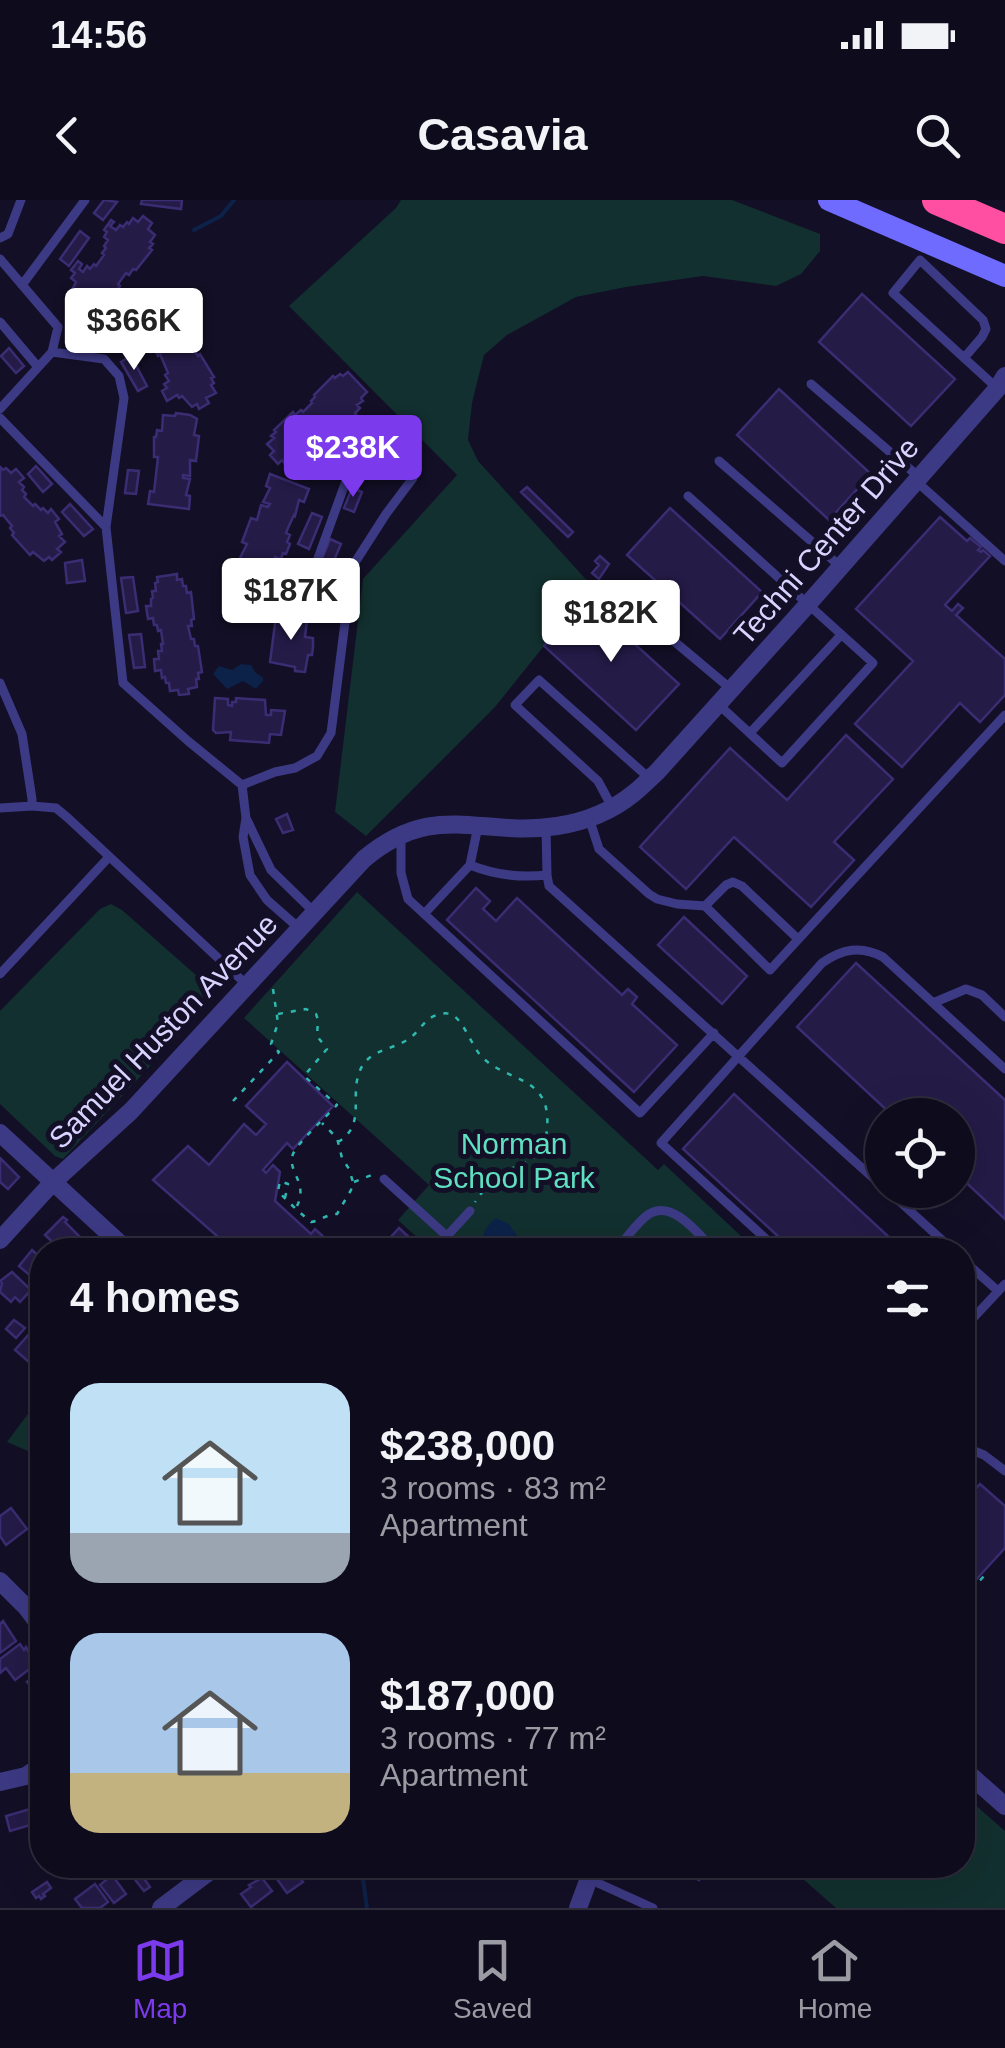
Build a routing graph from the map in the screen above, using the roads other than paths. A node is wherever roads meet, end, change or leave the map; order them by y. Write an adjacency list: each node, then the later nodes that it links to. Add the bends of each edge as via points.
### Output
1 (20, 200): 6 (lane, via 8,234)
2 (85, 200): 9 (lane)
3 (829, 200): 8 (main road)
4 (938, 200): 5 (highway)
5 (1005, 229)
6 (0, 238)
7 (0, 260): 9 (lane)
8 (1005, 276)
9 (22, 285): 11 (lane, via 58,327)
10 (0, 322): 13 (lane)
11 (52, 352): 13 (lane); 21 (lane, via 104,359 119,376 124,398)
12 (964, 358): 12 (lane, via 982,338 983,320 920,260 893,293); 14 (lane)
13 (38, 367): 16 (lane)
14 (1001, 382): 19 (street, Techni Center Drive)
15 (811, 384): 19 (lane)
16 (0, 409)
17 (0, 418): 21 (lane)
18 (719, 461): 23 (lane)
19 (918, 479): 22 (lane); 23 (street, Techni Center Drive)
20 (688, 496): 26 (lane)
21 (106, 527): 33 (lane, via 123,683)
22 (1005, 561)
23 (840, 567): 26 (street, Techni Center Drive)
24 (607, 584): 29 (lane)
25 (350, 588): 25 (lane, via 352,567 413,478 368,456 350,470 312,572); 33 (lane, via 331,733 317,756)
26 (808, 605): 27 (lane); 29 (street, Techni Center Drive)
27 (841, 634): 31 (lane); 31 (lane, via 873,663 860,678 782,763)
28 (0, 683): 34 (lane, via 22,734)
29 (725, 697): 31 (lane); 32 (street, Techni Center Drive)
30 (1005, 715): 50 (lane)
31 (750, 734)
32 (649, 778): 35 (street, Techni Center Drive); 35 (lane, via 539,680 515,705 598,781)
33 (242, 785): 37 (lane)
34 (32, 806): 36 (lane); 42 (lane, via 56,808)
35 (612, 807): 38 (street, Techni Center Drive)
36 (0, 808)
37 (246, 818): 47 (lane, via 270,870); 49 (lane, via 250,876)
38 (589, 818): 40 (street, Techni Center Drive); 46 (lane, via 598,849 649,894)
39 (478, 825): 40 (street, Techni Center Drive); 41 (street, Techni Center Drive, via 435,824); 44 (lane)
40 (546, 827): 45 (lane)
41 (401, 834): 43 (street, Techni Center Drive); 48 (lane, via 404,890)
42 (110, 857): 51 (lane); 52 (lane)
43 (364, 858): 47 (street, Samuel Huston Avenue)
44 (470, 866): 45 (lane); 48 (lane)
45 (546, 875): 55 (lane, via 550,886)
46 (705, 906): 50 (lane, via 734,882); 50 (lane, via 770,970)
47 (314, 914): 49 (street, Samuel Huston Avenue)
48 (424, 914): 55 (lane, via 640,1114)
49 (300, 929): 52 (street, Samuel Huston Avenue)
50 (798, 939)
51 (0, 974)
52 (248, 986): 61 (street, Samuel Huston Avenue, via 131,1111)
53 (933, 1002): 54 (lane, via 966,988); 56 (lane, via 883,956 844,950 822,963); 57 (lane)
54 (1005, 1016)
55 (714, 1033): 56 (lane)
56 (739, 1055): 59 (lane); 68 (lane, via 661,1143)
57 (1005, 1070)
58 (0, 1133): 61 (street)
59 (865, 1170)
60 (384, 1179): 64 (lane)
61 (53, 1182): 65 (street); 70 (street, Samuel Huston Avenue)
62 (907, 1208): 69 (lane)
63 (470, 1210): 64 (lane)
64 (447, 1236)
65 (114, 1238)
66 (627, 1238): 67 (lane, via 650,1213 667,1210)
67 (702, 1238)
68 (765, 1238)
69 (940, 1238)
70 (0, 1240)
71 (975, 1268): 72 (lane)
72 (1002, 1288): 73 (lane)
73 (975, 1316)
74 (975, 1450): 75 (lane)
75 (1005, 1471)
76 (0, 1580): 77 (street)
77 (30, 1612)
78 (30, 1773): 80 (street)
79 (975, 1779): 81 (street)
80 (0, 1782)
81 (1005, 1806)
82 (201, 1878): 85 (street)
83 (590, 1878): 86 (street)
84 (602, 1878): 87 (lane)
85 (161, 1908)
86 (578, 1908)
87 (653, 1908)

